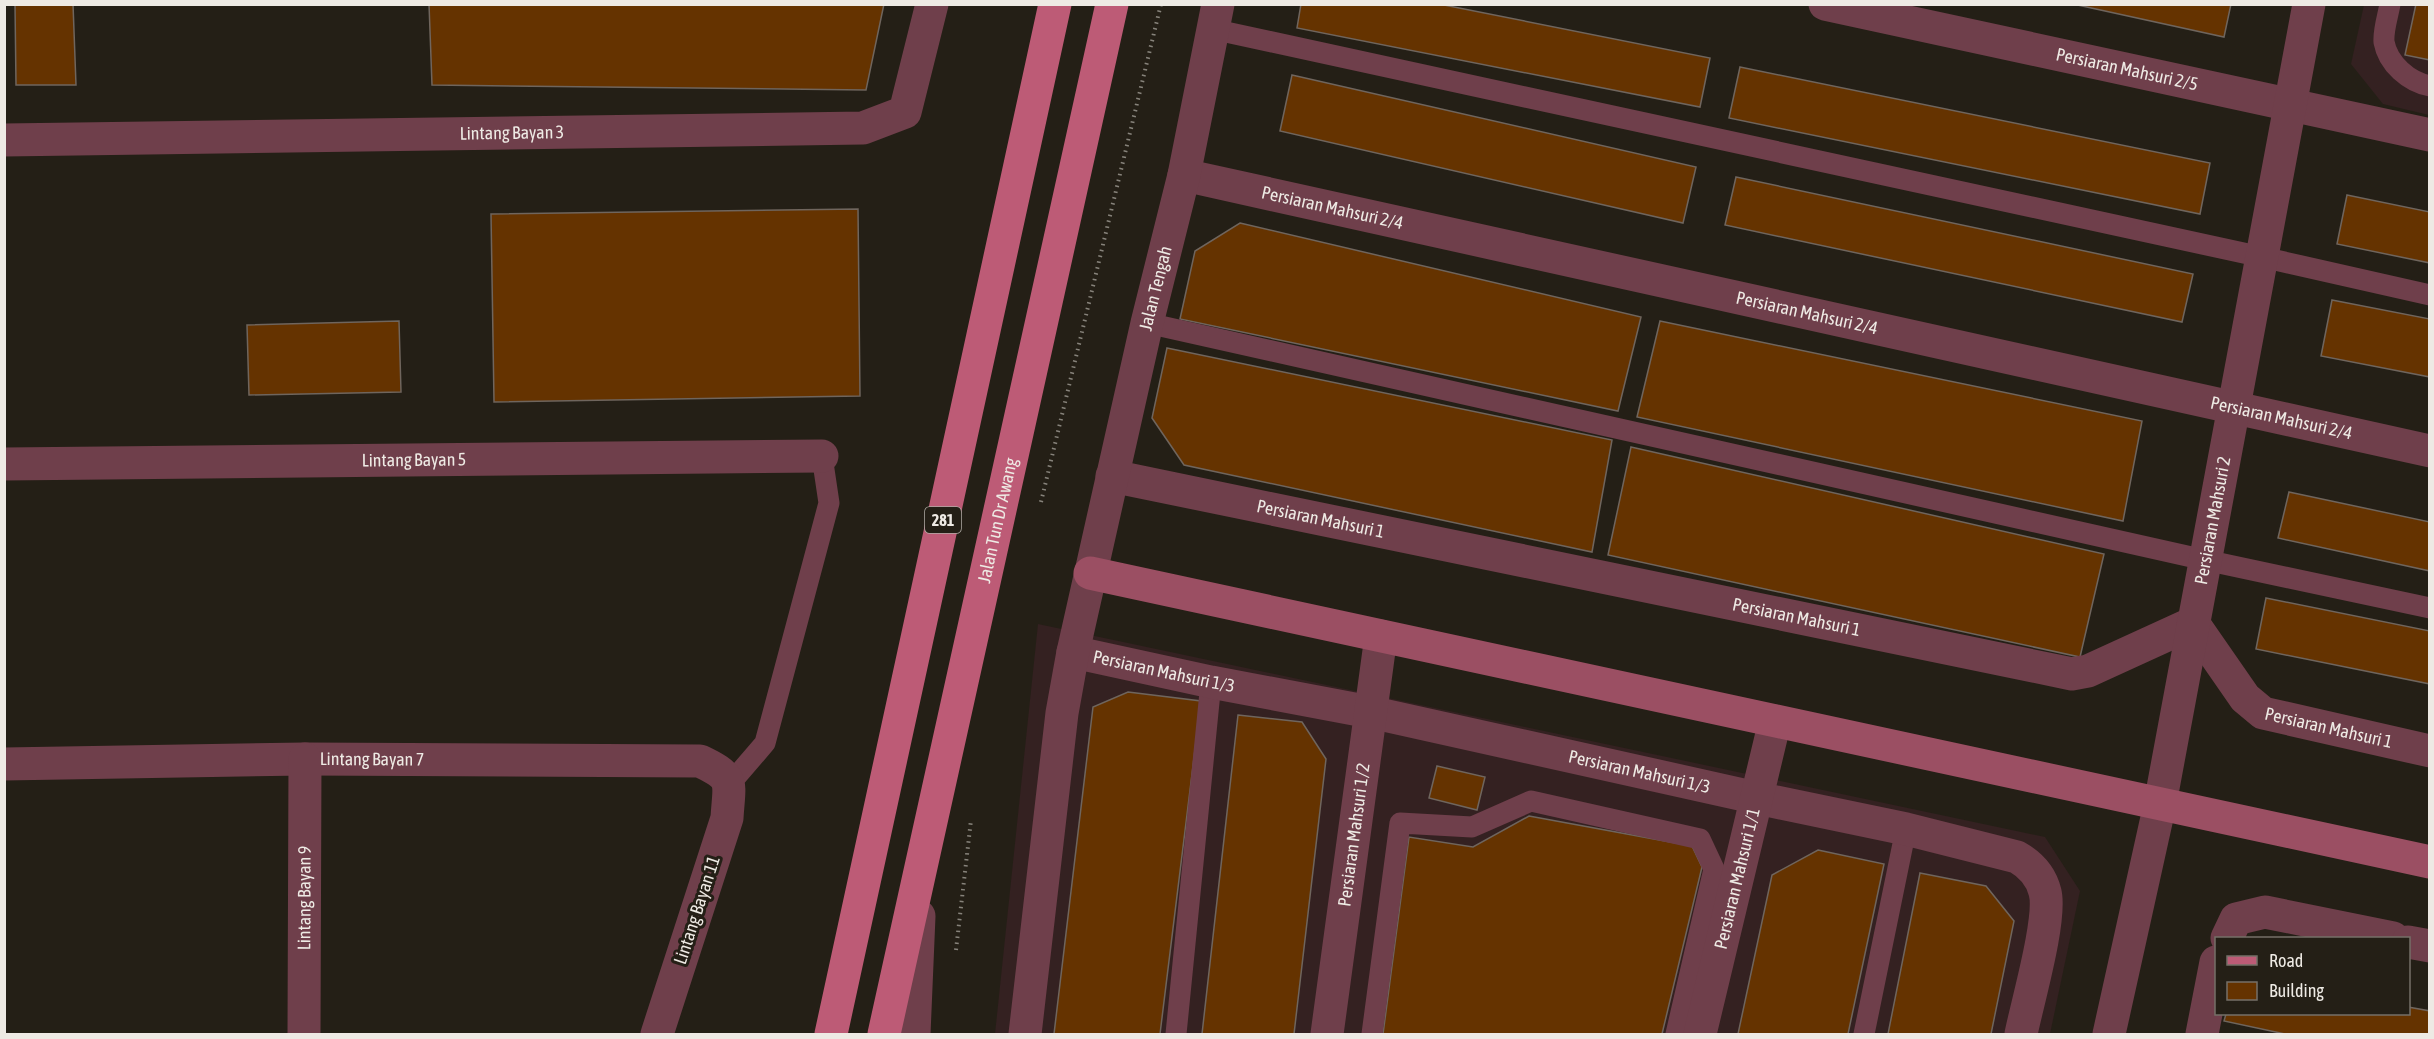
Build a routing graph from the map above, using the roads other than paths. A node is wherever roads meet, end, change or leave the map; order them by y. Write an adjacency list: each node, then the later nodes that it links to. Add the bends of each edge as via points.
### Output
1 (932, 4): 11 (street, Lintang Bayan 3, via 905,112 863,128)
2 (1055, 4): 46 (main road, 281)
3 (1112, 4): 38 (main road, Jalan Tun Dr Awang)
4 (1825, 4): 9 (street, Persiaran Mahsuri 2/5)
5 (2309, 4): 9 (street, Persiaran Mahsuri 2)
6 (2390, 4): 8 (lane, via 2385,31 2388,52 2402,73)
7 (1215, 17): 12 (street, Jalan Tengah); 13 (lane)
8 (2430, 86)
9 (2290, 104): 10 (street, Persiaran Mahsuri 2/5); 13 (street, Persiaran Mahsuri 2)
10 (2430, 135)
11 (4, 140)
12 (1184, 176): 15 (street, Jalan Tengah); 16 (street, Persiaran Mahsuri 2/4)
13 (2262, 257): 14 (lane); 16 (street, Persiaran Mahsuri 2)
14 (2430, 295)
15 (1147, 323): 20 (street, Jalan Tengah); 21 (lane)
16 (2234, 408): 17 (street, Persiaran Mahsuri 2/4); 21 (street, Persiaran Mahsuri 2)
17 (2430, 451)
18 (822, 456): 19 (street, Lintang Bayan 5); 33 (lane, via 829,503 765,743)
19 (4, 464)
20 (1112, 476): 22 (street, Jalan Tengah); 24 (street, Persiaran Mahsuri 1, via 2073,674 2088,671)
21 (2205, 560): 23 (lane); 24 (street, Persiaran Mahsuri 2)
22 (1090, 573): 25 (street); 26 (street, Persiaran Mahsuri 1/3)
23 (2430, 608)
24 (2193, 623): 30 (street, Persiaran Mahsuri 1, via 2245,698 2263,714); 35 (street, Persiaran Mahsuri 2)
25 (1381, 636): 28 (street, Persiaran Mahsuri 1/2); 29 (street)
26 (1073, 652): 27 (street, Persiaran Mahsuri 1/3); 49 (street, Persiaran Mahsuri 1/3, via 1062,713)
27 (1211, 682): 28 (street, Persiaran Mahsuri 1/3); 50 (lane)
28 (1370, 712): 34 (street, Persiaran Mahsuri 1/3); 51 (street, Persiaran Mahsuri 1/2)
29 (1775, 721): 34 (street, Persiaran Mahsuri 1/1); 35 (street)
30 (2430, 751)
31 (305, 759): 32 (street, Lintang Bayan 7); 33 (street, Lintang Bayan 7, via 700,761 722,772); 44 (street, Lintang Bayan 9)
32 (4, 764)
33 (729, 785): 45 (street, Lintang Bayan 11, via 727,818)
34 (1757, 798): 36 (street, Persiaran Mahsuri 1/3); 54 (street, Persiaran Mahsuri 1/1)
35 (2160, 804): 37 (street); 57 (street, Persiaran Mahsuri 2)
36 (1906, 829): 55 (lane); 56 (street, Persiaran Mahsuri 1/3, via 2017,857 2031,866 2039,878 2047,913)
37 (2430, 862)
38 (921, 869): 47 (main road, Jalan Tun Dr Awang); 48 (street)
39 (2231, 929): 40 (street, via 2265,912)
40 (2384, 937)
41 (2410, 942): 42 (street)
42 (2430, 946)
43 (2215, 972): 58 (street)
44 (304, 1035)
45 (657, 1035)
46 (831, 1035)
47 (884, 1035)
48 (914, 1035)
49 (1025, 1035)
50 (1176, 1035)
51 (1327, 1035)
52 (1372, 1035): 53 (lane, via 1400,823 1472,827 1531,801 1700,838 1714,868)
53 (1676, 1035)
54 (1700, 1035)
55 (1864, 1035)
56 (2021, 1035)
57 (2109, 1035)
58 (2202, 1035)

